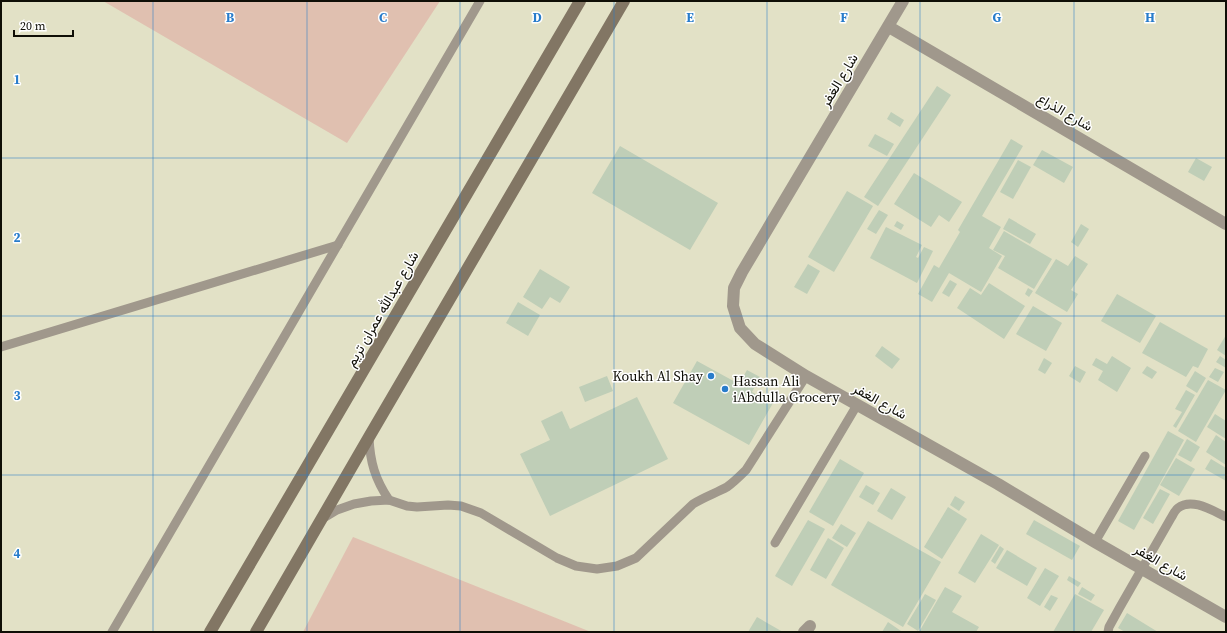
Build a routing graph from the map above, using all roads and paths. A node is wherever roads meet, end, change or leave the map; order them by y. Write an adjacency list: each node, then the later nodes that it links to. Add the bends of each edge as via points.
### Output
1 (480, 1): 7 (lane)
2 (580, 1): 21 (street, شارع عبدالله عمران تريم)
3 (624, 1): 11 (street)
4 (903, 1): 5 (street, شارع الغفر)
5 (889, 27): 6 (street, شارع الذراع); 9 (street, شارع الغفر, via 734,288 733,306 740,328 755,344)
6 (1226, 224)
7 (338, 245): 8 (lane); 20 (lane)
8 (1, 347)
9 (806, 376): 10 (street, شارع الغفر); 13 (lane, via 746,470 726,487 693,504 636,558 617,566 596,569 576,566 557,558 471,509 448,505 412,507)
10 (857, 405): 16 (street, شارع الغفر); 17 (lane)
11 (369, 437): 13 (lane, via 373,470); 15 (street)
12 (1145, 456): 16 (lane)
13 (389, 500): 15 (lane, via 354,504)
14 (1226, 517): 18 (lane, via 1189,503 1178,508)
15 (322, 519): 22 (street)
16 (1095, 542): 18 (street, شارع الغفر)
17 (775, 543)
18 (1142, 568): 19 (street, شارع الغفر); 23 (lane)
19 (1226, 617)
20 (112, 632)
21 (210, 632)
22 (256, 632)
23 (1108, 632)

